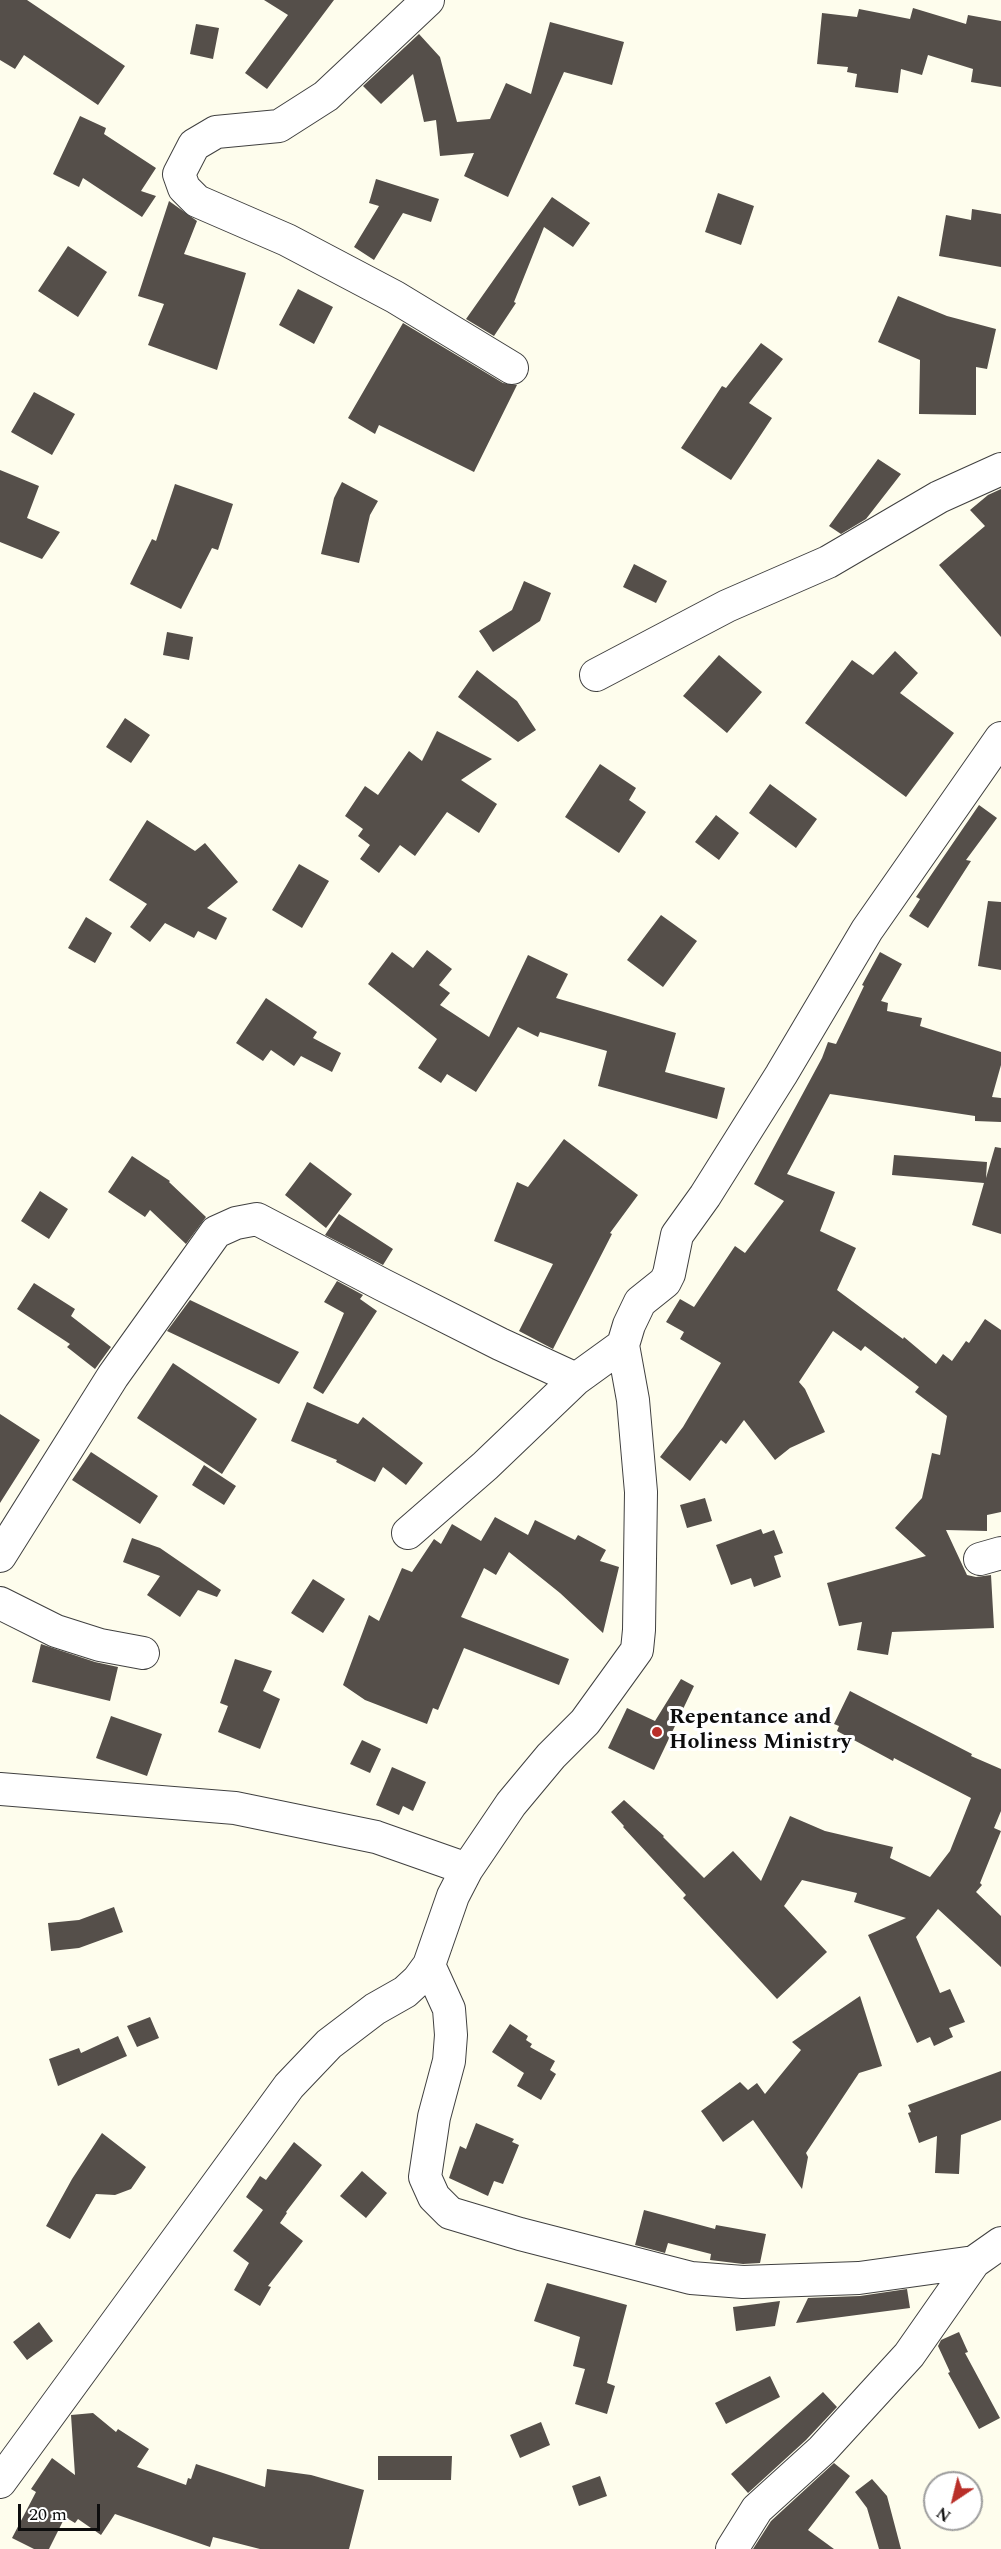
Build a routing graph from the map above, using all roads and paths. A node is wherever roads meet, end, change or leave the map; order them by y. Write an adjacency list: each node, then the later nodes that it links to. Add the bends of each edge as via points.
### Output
1 (422, 2): 2 (street, via 326,96 279,126 216,132 194,145 179,174 184,188 197,201 297,245 395,297)
2 (512, 368)
3 (1001, 469): 4 (street, via 939,497 828,562 727,606)
4 (596, 675)
5 (1001, 738): 6 (street, via 867,930 775,1085 677,1235 669,1274 659,1288 640,1302)
6 (623, 1345): 7 (street); 13 (street, via 633,1400 641,1492 637,1650 585,1722 511,1804)
7 (576, 1379): 8 (street); 9 (street, via 257,1219 236,1223 216,1232 113,1376)
8 (408, 1533)
9 (0, 1556)
10 (0, 1603): 11 (street, via 56,1631)
11 (143, 1653)
12 (0, 1789): 13 (street, via 235,1808 376,1837)
13 (467, 1869): 14 (street, via 453,1896)
14 (429, 1965): 16 (street, via 449,2009 450,2035 449,2061 434,2117 425,2177 434,2197 450,2212 691,2278 743,2283 859,2278); 17 (street, via 405,1992 328,2044 289,2086)
15 (1001, 2243): 16 (street)
16 (974, 2262): 18 (street, via 909,2355 822,2450 757,2509)
17 (0, 2482)
18 (732, 2549)

